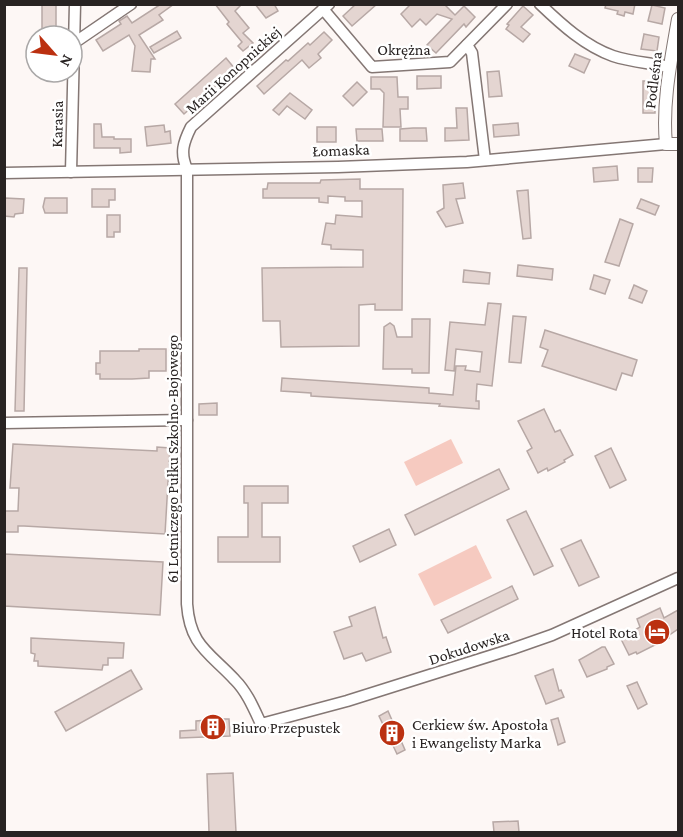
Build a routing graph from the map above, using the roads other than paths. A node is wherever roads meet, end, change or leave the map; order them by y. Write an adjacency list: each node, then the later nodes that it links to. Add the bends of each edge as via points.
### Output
1 (75, 4): 7 (street, Karasia)
2 (131, 4): 8 (street)
3 (507, 4): 9 (street, Okrężna)
4 (540, 4): 10 (street, via 591,46 614,56)
5 (326, 7): 9 (street, Okrężna, via 372,67 450,62); 14 (street, Marii Konopnickiej, via 191,127 182,156)
6 (678, 19): 10 (street, Podleśna)
7 (74, 24)
8 (84, 36)
9 (467, 45): 13 (street, via 472,53)
10 (669, 67): 12 (street, Podleśna, via 664,126)
11 (73, 84): 16 (street, Karasia)
12 (672, 144): 13 (street, Łomaska)
13 (485, 160): 14 (street, Łomaska)
14 (187, 169): 16 (street, Łomaska); 17 (street, 61 Lotniczego Pułku Szkolno-Bojowego)
15 (4, 172): 16 (street, Łomaska)
16 (71, 172)
17 (187, 420): 18 (street); 20 (street, 61 Lotniczego Pułku Szkolno-Bojowego, via 189,624 202,648 237,682)
18 (4, 423)
19 (678, 578): 20 (street, Dokudowska, via 505,652)
20 (261, 724)

